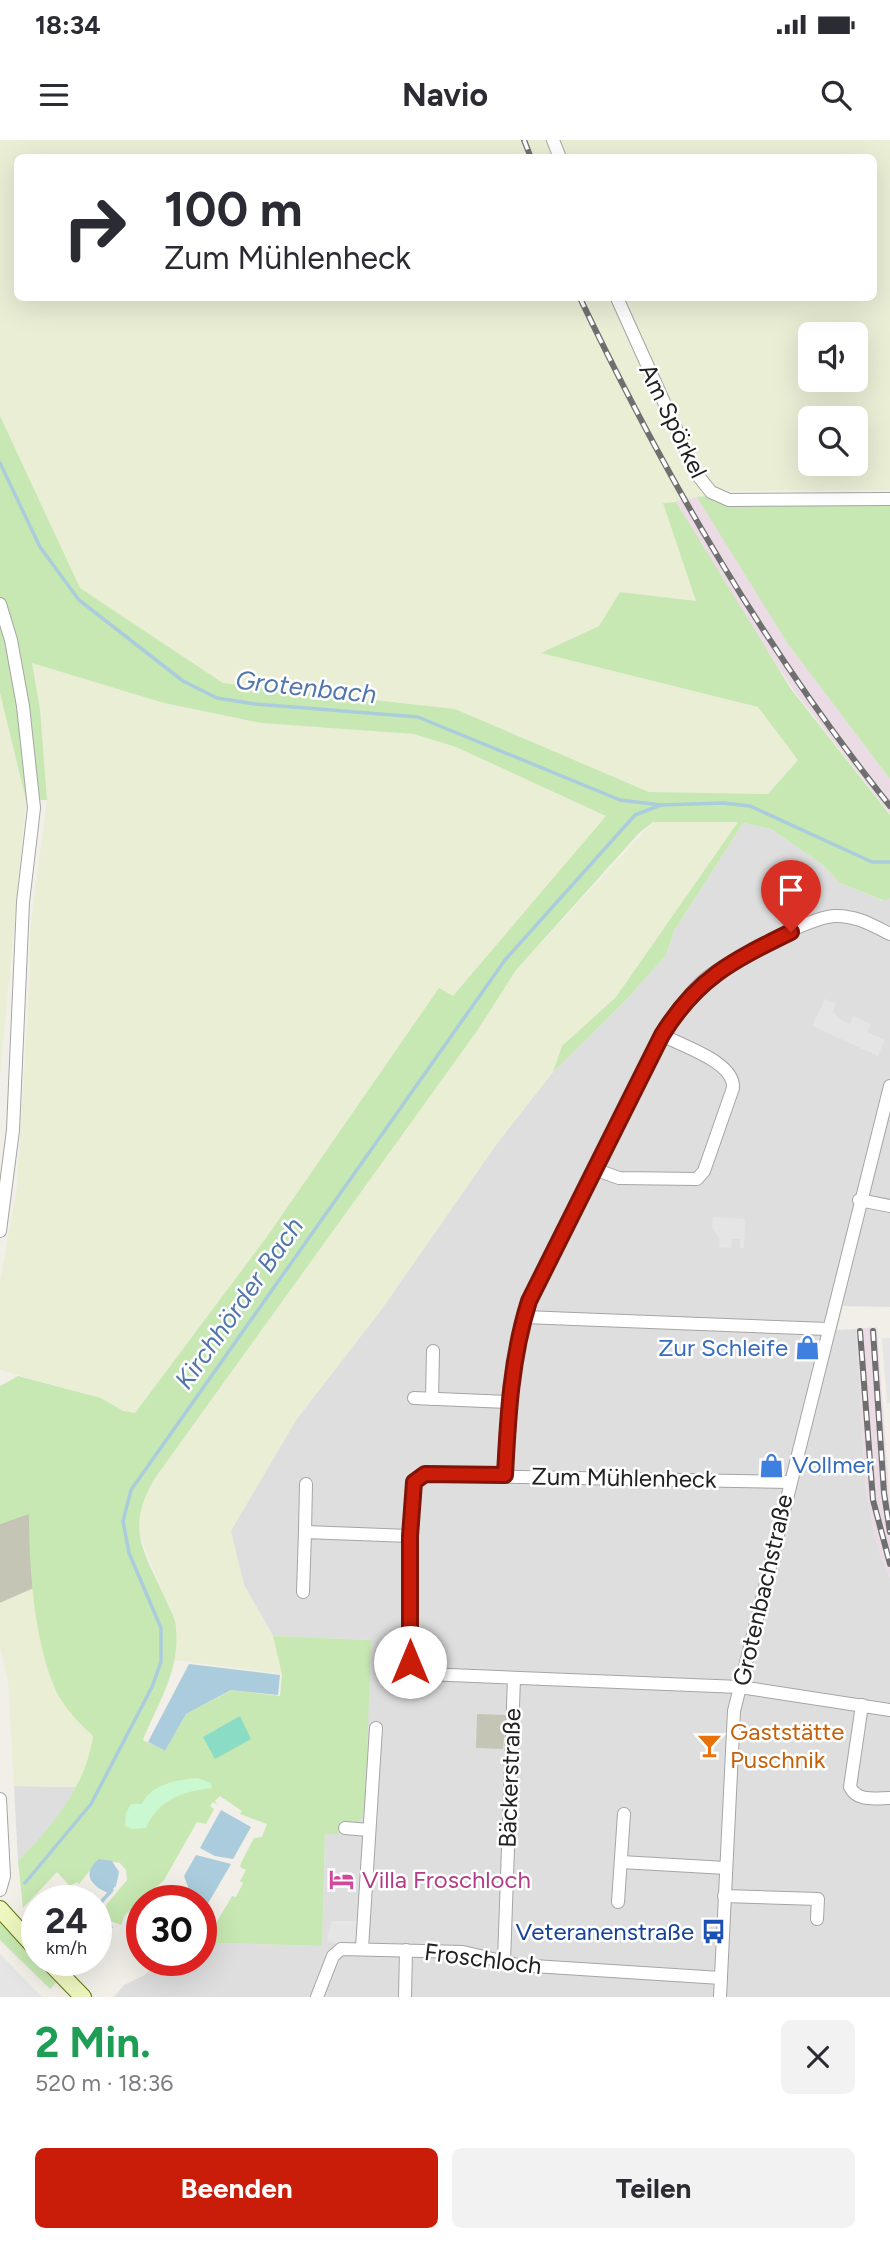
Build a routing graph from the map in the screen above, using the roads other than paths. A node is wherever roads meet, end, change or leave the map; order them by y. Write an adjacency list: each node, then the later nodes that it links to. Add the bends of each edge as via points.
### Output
1 (618, 301): 2 (street, Am Spörkel, via 696,473 711,492 729,500)
2 (890, 499)
3 (0, 604): 10 (street, via 23,706 34,808 23,902 13,1130)
4 (890, 934): 5 (street, via 858,919 833,916 791,932 707,978 680,1005)
5 (662, 1035): 7 (street); 7 (street, via 726,1067 733,1077 704,1171 692,1180 619,1178)
6 (890, 1086): 8 (street, Grotenbachstraße)
7 (594, 1169): 11 (street)
8 (859, 1199): 9 (street); 12 (street, Grotenbachstraße)
9 (890, 1206)
10 (0, 1231)
11 (524, 1317): 12 (street); 16 (street)
12 (828, 1329): 18 (street, Grotenbachstraße)
13 (433, 1351): 15 (street)
14 (414, 1398): 15 (street)
15 (432, 1398): 16 (street)
16 (508, 1402): 17 (street)
17 (505, 1475): 18 (street, Zum Mühlenheck); 21 (street, Zum Mühlenheck, via 425,1474 417,1478)
18 (789, 1482): 24 (street, Grotenbachstraße)
19 (306, 1484): 20 (street)
20 (305, 1532): 21 (street); 22 (street)
21 (410, 1536): 23 (street, via 410,1662 415,1671)
22 (303, 1592)
23 (514, 1678): 24 (street); 43 (street, Bäckerstraße)
24 (740, 1686): 25 (street); 34 (street, Grotenbachstraße, via 731,1739)
25 (862, 1705): 26 (street); 28 (street, via 850,1787 860,1797)
26 (890, 1710)
27 (376, 1728): 32 (street)
28 (890, 1798)
29 (0, 1800): 35 (street, via 4,1876)
30 (624, 1814): 33 (street)
31 (345, 1828): 32 (street)
32 (369, 1830): 41 (street)
33 (621, 1863): 34 (street); 37 (street)
34 (726, 1868): 36 (street, Grotenbachstraße)
35 (0, 1890)
36 (724, 1896): 39 (street, via 818,1899); 45 (street, Grotenbachstraße)
37 (618, 1902)
38 (0, 1909): 40 (street)
39 (817, 1919)
40 (21, 1932)
41 (362, 1948): 42 (street, Froschloch); 47 (street, Froschloch, via 341,1949 332,1956)
42 (406, 1950): 43 (street, Froschloch, via 463,1952); 48 (street)
43 (504, 1961): 45 (street, Froschloch)
44 (63, 1976): 46 (street)
45 (721, 1978): 49 (street, Grotenbachstraße)
46 (83, 1997)
47 (317, 1997)
48 (405, 1997)
49 (720, 1997)

